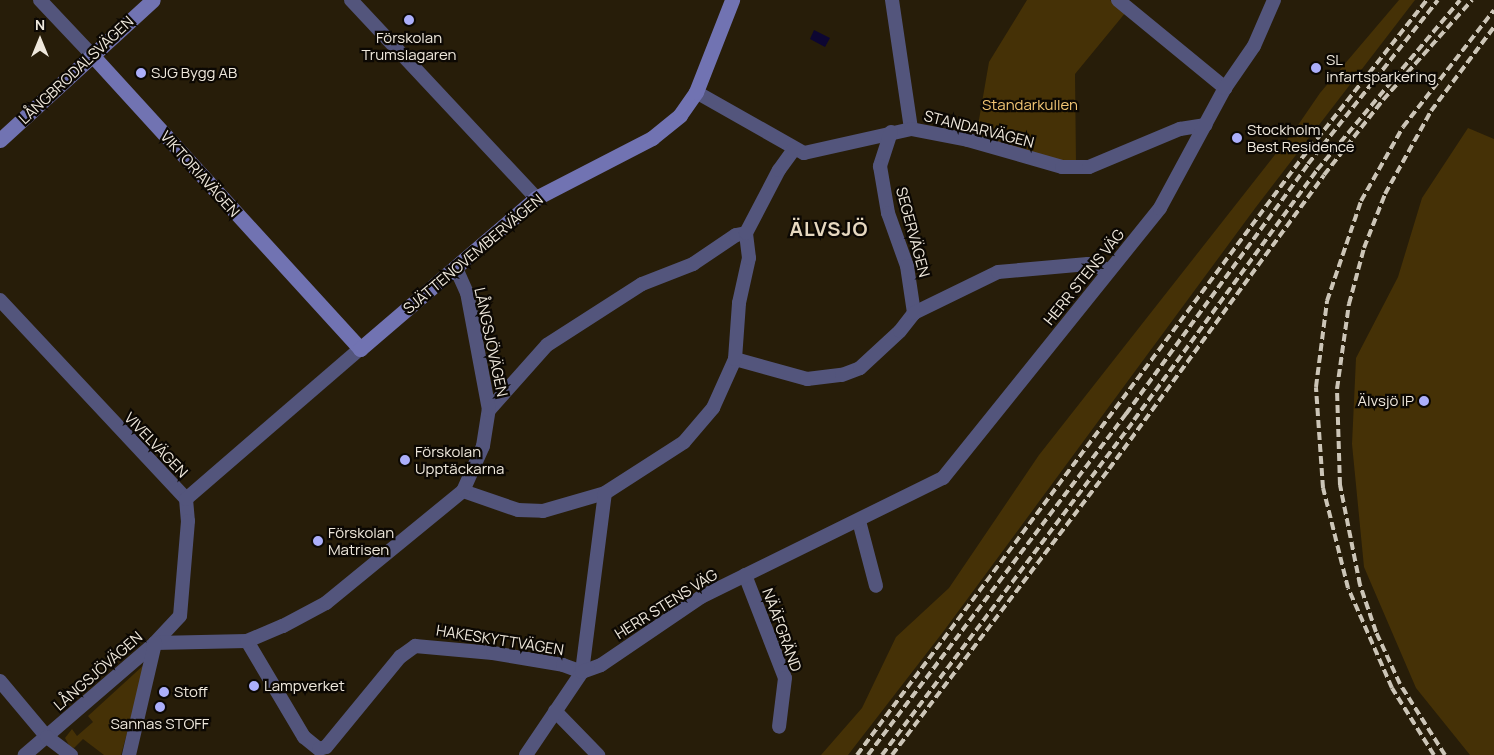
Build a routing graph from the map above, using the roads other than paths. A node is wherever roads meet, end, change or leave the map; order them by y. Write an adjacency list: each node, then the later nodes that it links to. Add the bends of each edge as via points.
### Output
1 (40, 0): 8 (street, VIKTORIAVÄGEN)
2 (152, 0): 8 (street, LÅNGBRODALSVÄGEN)
3 (351, 0): 16 (street)
4 (732, 0): 10 (street, SJÄTTENOVEMBERVÄGEN)
5 (892, 0): 12 (street)
6 (1118, 0): 9 (street)
7 (1274, 0): 9 (street, HERR STENS VÄG, via 1254,46)
8 (92, 55): 14 (street, LÅNGBRODALSVÄGEN); 22 (street, VIKTORIAVÄGEN)
9 (1225, 88): 11 (street, HERR STENS VÄG)
10 (696, 92): 15 (street, STANDARVÄGEN); 16 (street, SJÄTTENOVEMBERVÄGEN, via 680,115 652,138)
11 (1206, 125): 12 (street, STANDARVÄGEN, via 1180,129 1089,167 1062,167 968,140); 19 (street, HERR STENS VÄG, via 1160,208)
12 (911, 129): 13 (street, STANDARVÄGEN)
13 (891, 132): 15 (street, STANDARVÄGEN, via 818,152 804,154); 21 (street, SEGERVÄGEN, via 880,166 888,214 907,266)
14 (0, 140)
15 (794, 149): 17 (street, via 779,170)
16 (536, 198): 18 (street, SJÄTTENOVEMBERVÄGEN)
17 (746, 233): 23 (street, via 749,258 739,303); 24 (street, via 736,235 693,264 642,284 546,345)
18 (456, 268): 22 (street, SJÄTTENOVEMBERVÄGEN); 24 (street, LÅNGSJÖVÄGEN, via 467,293)
19 (1109, 270): 21 (street, via 1088,264 1008,270); 28 (street, HERR STENS VÄG, via 943,478)
20 (0, 300): 27 (street, VIVELVÄGEN)
21 (914, 313): 23 (street, via 866,363 842,375 807,379)
22 (360, 348): 27 (street, SJÄTTENOVEMBERVÄGEN)
23 (735, 359): 26 (street, via 713,408 684,442)
24 (489, 410): 25 (street, LÅNGSJÖVÄGEN, via 483,446)
25 (463, 491): 26 (street, via 518,510 544,511); 31 (street, LÅNGSJÖVÄGEN, via 326,603)
26 (605, 493): 33 (street)
27 (186, 499): 32 (street, VIVELVÄGEN, via 187,544 180,616)
28 (859, 521): 29 (street, HERR STENS VÄG); 30 (street)
29 (745, 575): 33 (street, HERR STENS VÄG, via 701,597 602,665); 36 (street, NÄÄFGRÄND, via 784,678)
30 (876, 586)
31 (247, 641): 32 (street, LÅNGSJÖVÄGEN); 33 (street, HAKESKYTTVÄGEN, via 304,737 319,749 326,747 400,657 415,646 493,653 563,665)
32 (155, 643): 37 (street, LÅNGSJÖVÄGEN); 40 (street)
33 (582, 672): 35 (street)
34 (0, 680): 37 (street)
35 (555, 711): 41 (street); 42 (street)
36 (779, 727)
37 (48, 737): 38 (street, LÅNGSJÖVÄGEN); 39 (street)
38 (25, 755)
39 (71, 755)
40 (128, 755)
41 (526, 755)
42 (598, 755)

